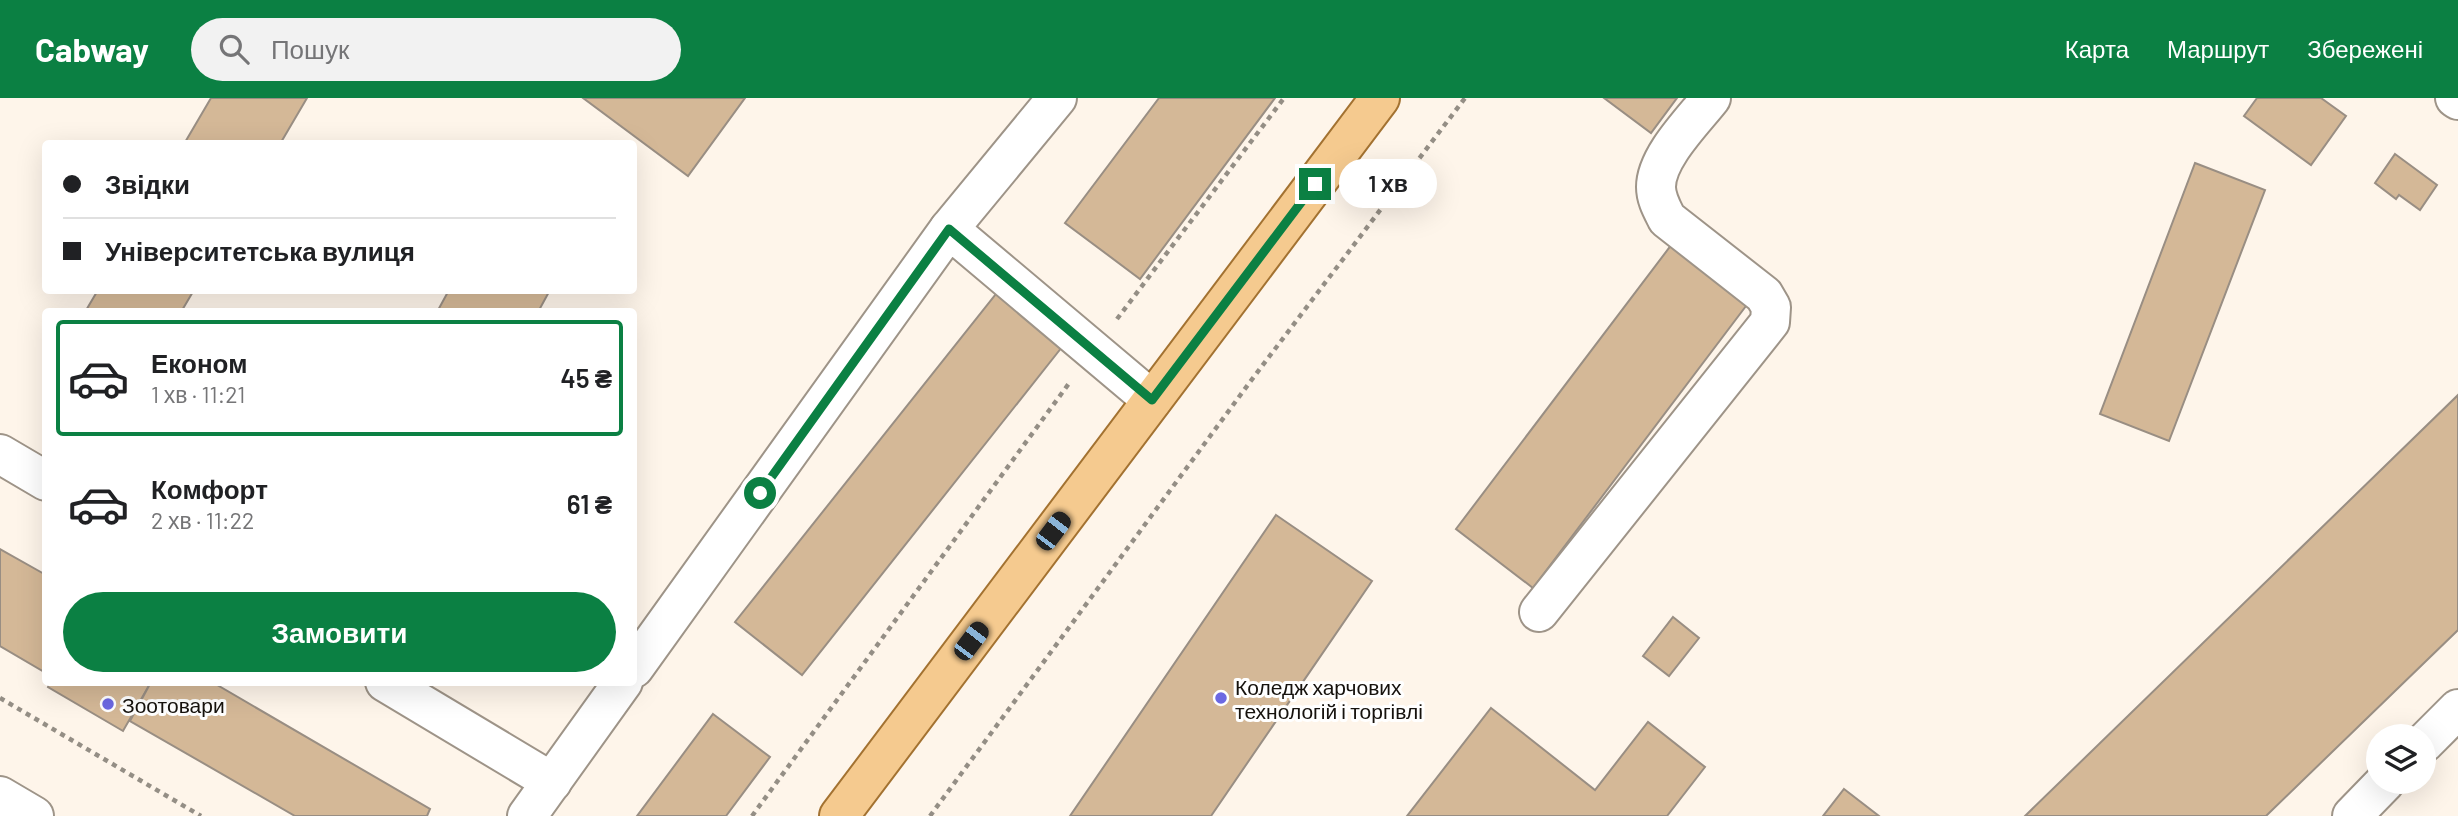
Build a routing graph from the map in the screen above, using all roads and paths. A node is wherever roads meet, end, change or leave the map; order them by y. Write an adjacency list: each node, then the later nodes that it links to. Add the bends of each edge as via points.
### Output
1 (1057, 98): 6 (street)
2 (1284, 98): 7 (path)
3 (1380, 98): 8 (main road)
4 (1465, 98): 26 (path)
5 (1711, 98): 11 (street, via 1667,155 1656,188 1667,219 1764,295 1771,307 1770,322)
6 (949, 229): 7 (street); 12 (street)
7 (1093, 350): 8 (street); 24 (path)
8 (1152, 400): 25 (main road)
9 (0, 454): 10 (street)
10 (42, 479)
11 (1539, 611)
12 (637, 664)
13 (392, 686): 18 (street)
14 (620, 686): 18 (street)
15 (0, 698): 22 (path)
16 (2458, 709): 17 (street)
17 (2436, 731)
18 (552, 782): 23 (street)
19 (2373, 794): 27 (street)
20 (0, 796): 21 (street)
21 (34, 816)
22 (201, 816)
23 (527, 816)
24 (752, 816)
25 (839, 816)
26 (930, 816)
27 (2352, 816)

